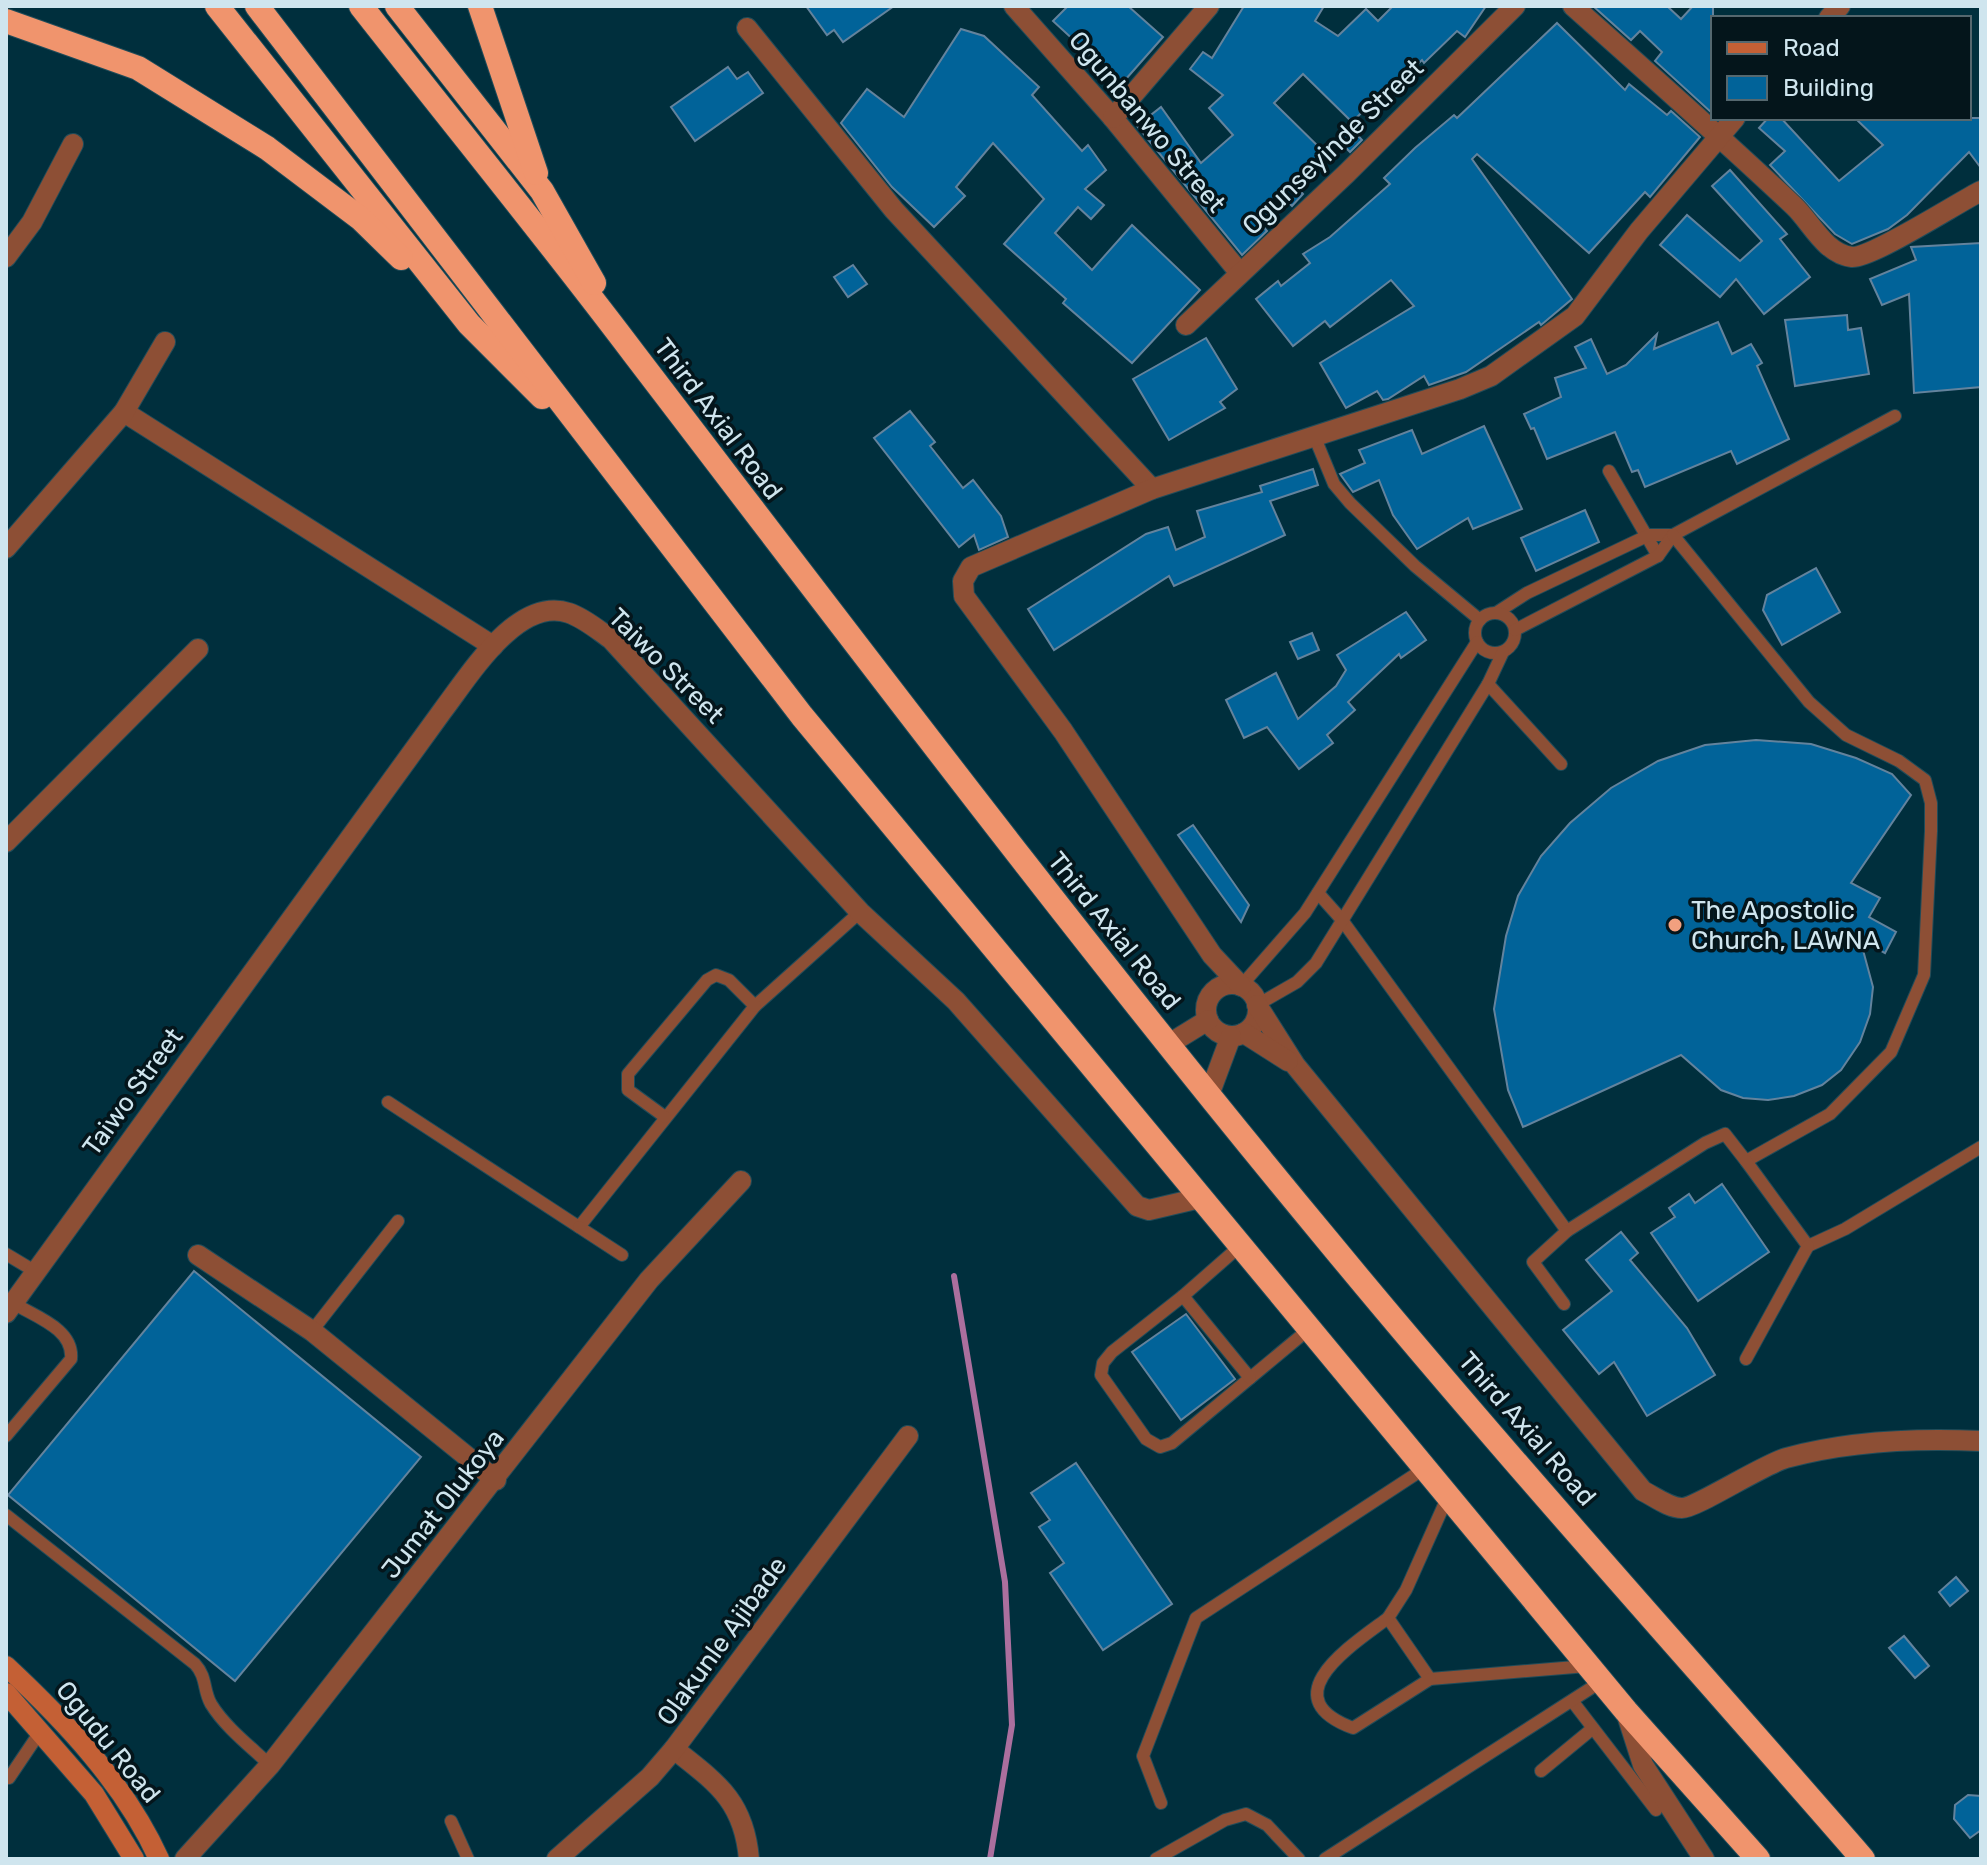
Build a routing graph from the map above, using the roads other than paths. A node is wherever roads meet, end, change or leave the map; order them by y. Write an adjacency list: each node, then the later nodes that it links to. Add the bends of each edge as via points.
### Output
1 (217, 6): 20 (highway)
2 (257, 6): 28 (highway)
3 (361, 6): 23 (highway, Third Axial Road)
4 (397, 6): 16 (highway)
5 (480, 6): 16 (highway)
6 (1014, 6): 12 (street, Ogunbanwo Street)
7 (1209, 6): 12 (street)
8 (1515, 6): 19 (street, Ogunseyinde Street)
9 (1573, 6): 14 (street)
10 (6, 21): 20 (highway, via 138,68 267,148 361,219)
11 (747, 28): 29 (street, via 894,210)
12 (1113, 118): 19 (street, Ogunbanwo Street)
13 (1733, 120): 14 (street)
14 (1719, 135): 17 (street, via 1831,248 1854,257); 26 (street, via 1582,308 1551,336 1470,385)
15 (73, 144): 18 (street, via 32,222)
16 (542, 191): 23 (highway)
17 (1981, 191)
18 (6, 257)
19 (1239, 272): 21 (street, Ogunseyinde Street)
20 (469, 324): 28 (highway)
21 (1186, 325)
22 (165, 342): 24 (street)
23 (633, 351): 54 (highway, Third Axial Road, via 801,576)
24 (124, 412): 32 (street); 38 (street)
25 (1895, 416): 31 (lane)
26 (1315, 438): 29 (street); 35 (lane, via 1334,484 1350,503)
27 (1609, 471): 30 (lane)
28 (619, 475): 62 (highway, via 802,716)
29 (1152, 489): 47 (street, via 971,567 963,581 964,596 1063,731)
30 (1649, 535): 31 (lane); 33 (lane); 34 (lane)
31 (1673, 535): 33 (lane); 60 (lane, via 1809,702 1846,735 1925,780 1931,803 1924,975 1891,1052 1830,1114)
32 (6, 548)
33 (1658, 556): 36 (lane)
34 (1496, 613): 35 (lane); 36 (lane, via 1512,621)
35 (1480, 620): 37 (lane)
36 (1515, 630): 40 (lane, via 1515,639)
37 (1477, 642): 40 (lane, via 1484,650); 44 (lane)
38 (493, 646): 45 (street, Taiwo Street, via 519,621 543,613 566,612 589,623 611,639); 71 (street, Taiwo Street, via 263,954)
39 (198, 649): 43 (street)
40 (1503, 652): 41 (lane)
41 (1488, 684): 42 (lane); 46 (lane)
42 (1561, 764)
43 (6, 842)
44 (1318, 893): 46 (lane); 48 (lane)
45 (860, 912): 51 (lane); 62 (street, Taiwo Street, via 956,1001 1137,1206 1149,1210)
46 (1342, 920): 50 (lane, via 1316,963 1297,982); 65 (lane)
47 (1212, 955): 48 (street); 49 (street)
48 (1241, 986): 49 (street); 50 (street)
49 (1214, 991): 52 (street, via 1208,999)
50 (1257, 1005): 53 (street, via 1254,1024); 55 (street)
51 (755, 1006): 58 (lane); 58 (lane, via 729,980 716,975 628,1074 628,1090)
52 (1208, 1020): 53 (street, via 1221,1033); 54 (street)
53 (1237, 1034): 55 (street); 56 (street)
54 (1169, 1044): 56 (highway, Third Axial Road)
55 (1295, 1065): 81 (street, via 1643,1491 1682,1508 1785,1459 1881,1443)
56 (1209, 1095): 113 (highway, Third Axial Road, via 1332,1246)
57 (388, 1102): 64 (lane)
58 (665, 1117): 64 (lane)
59 (1981, 1147): 67 (lane)
60 (1746, 1161): 65 (lane, via 1725,1134); 67 (lane)
61 (741, 1181): 83 (street, Jumat Olukoya, via 649,1280)
62 (1200, 1198): 66 (highway)
63 (398, 1221): 76 (lane)
64 (579, 1227): 70 (lane)
65 (1567, 1231): 73 (lane, via 1533,1262)
66 (1240, 1246): 72 (lane); 75 (highway)
67 (1808, 1246): 77 (lane)
68 (6, 1254): 71 (lane)
69 (198, 1255): 76 (street)
70 (622, 1255)
71 (36, 1272): 74 (street, Taiwo Street)
72 (1183, 1296): 78 (lane); 78 (lane, via 1103,1363 1101,1375 1146,1439 1160,1447 1172,1443)
73 (1564, 1304)
74 (10, 1308): 79 (lane, via 67,1336 72,1348 71,1359)
75 (1309, 1329): 78 (lane); 82 (highway)
76 (312, 1331): 83 (street)
77 (1746, 1359)
78 (1250, 1378)
79 (6, 1436)
80 (908, 1436): 95 (street, Olakunle Ajibade)
81 (1981, 1441)
82 (1425, 1468): 84 (highway); 99 (lane, via 1196,1618 1143,1756)
83 (496, 1480): 96 (street, Jumat Olukoya)
84 (1448, 1496): 86 (lane); 88 (highway)
85 (6, 1515): 96 (lane, via 195,1664 204,1673 214,1708)
86 (1388, 1618): 89 (lane); 89 (lane, via 1329,1663 1318,1679 1318,1698 1331,1720 1353,1728)
87 (6, 1666): 103 (main road, Ogudu Road, via 103,1770)
88 (1595, 1674): 89 (lane); 91 (lane); 92 (highway)
89 (1430, 1679)
90 (8, 1701): 94 (main road, Ogudu Road)
91 (1573, 1702): 93 (lane); 110 (lane)
92 (1626, 1711): 111 (street, via 1643,1765); 112 (highway)
93 (1592, 1729): 97 (lane); 100 (lane)
94 (40, 1732): 98 (lane); 102 (main road, Ogudu Road, via 94,1794)
95 (674, 1749): 106 (street, Olakunle Ajibade); 107 (street, via 722,1787 737,1808)
96 (270, 1765): 104 (street, Jumat Olukoya)
97 (1541, 1771)
98 (9, 1778)
99 (1161, 1803)
100 (1656, 1810)
101 (451, 1821): 105 (lane)
102 (134, 1859)
103 (159, 1859)
104 (185, 1859)
105 (468, 1859)
106 (557, 1859)
107 (749, 1859)
108 (1156, 1859): 109 (lane, via 1225,1820 1246,1814 1267,1825)
109 (1299, 1859)
110 (1325, 1859)
111 (1704, 1859)
112 (1758, 1859)
113 (1863, 1859)

